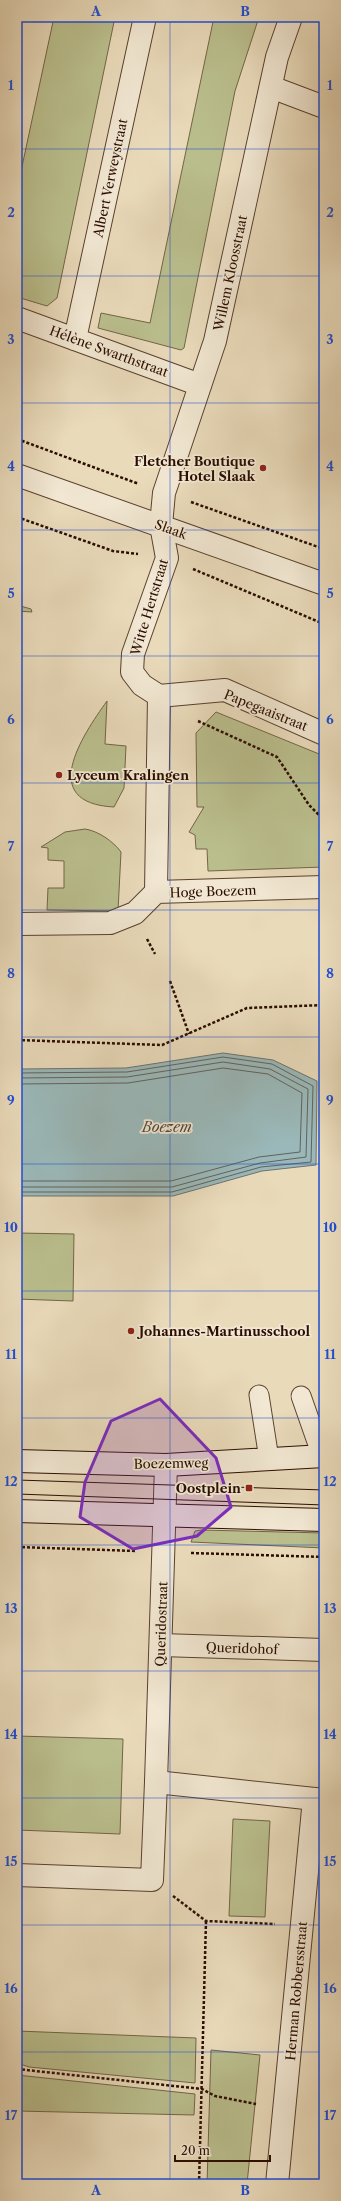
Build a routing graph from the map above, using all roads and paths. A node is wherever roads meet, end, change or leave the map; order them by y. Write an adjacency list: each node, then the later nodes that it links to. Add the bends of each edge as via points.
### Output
1 (145, 17): 6 (street, Albert Verweystraat)
2 (291, 17): 3 (street, Willem Kloosstraat, via 277,57)
3 (271, 87): 4 (street); 7 (street, Willem Kloosstraat, via 215,341)
4 (324, 107)
5 (17, 318): 6 (street, Hélène Swarthstraat)
6 (76, 339): 7 (street, Hélène Swarthstraat)
7 (200, 385): 9 (street, Willem Kloosstraat, via 164,493)
8 (17, 475): 9 (street, Slaak)
9 (161, 525): 10 (street, Slaak); 11 (street, Witte Hertstraat, via 167,558 133,654 132,672 142,686)
10 (324, 584)
11 (159, 696): 13 (street, Papegaaistraat, via 225,690); 16 (street)
12 (197, 720): 14 (path, via 277,757 309,805)
13 (324, 734)
14 (324, 817)
15 (324, 887): 16 (street, Hoge Boezem)
16 (156, 892): 17 (street, Hoge Boezem, via 134,913 110,924)
17 (17, 924)
18 (170, 981): 20 (path)
19 (324, 1005): 20 (path, via 248,1008)
20 (189, 1034): 21 (path, via 162,1046)
21 (17, 1040)
22 (259, 1395): 25 (lane)
23 (301, 1396): 24 (lane)
24 (323, 1456): 25 (street, Boezemweg)
25 (268, 1459): 27 (street, Boezemweg)
26 (17, 1461): 27 (street, Boezemweg)
27 (166, 1465): 29 (street, Queridostraat)
28 (17, 1511): 29 (street)
29 (165, 1517): 30 (street); 31 (street, Queridostraat)
30 (324, 1520)
31 (161, 1645): 32 (street, Queridohof); 33 (street, Queridostraat)
32 (324, 1650)
33 (156, 1782): 34 (street); 36 (street, Queridostraat)
34 (319, 1799): 38 (street, Herman Robbersstraat)
35 (17, 1875): 36 (street)
36 (152, 1880): 37 (path)
37 (206, 1921): 38 (path); 40 (path)
38 (302, 1926): 41 (street, Herman Robbersstraat)
39 (17, 2069): 40 (path)
40 (202, 2089): 41 (path, via 215,2096); 42 (path)
41 (284, 2109): 43 (street, Herman Robbersstraat)
42 (199, 2184)
43 (277, 2184)

